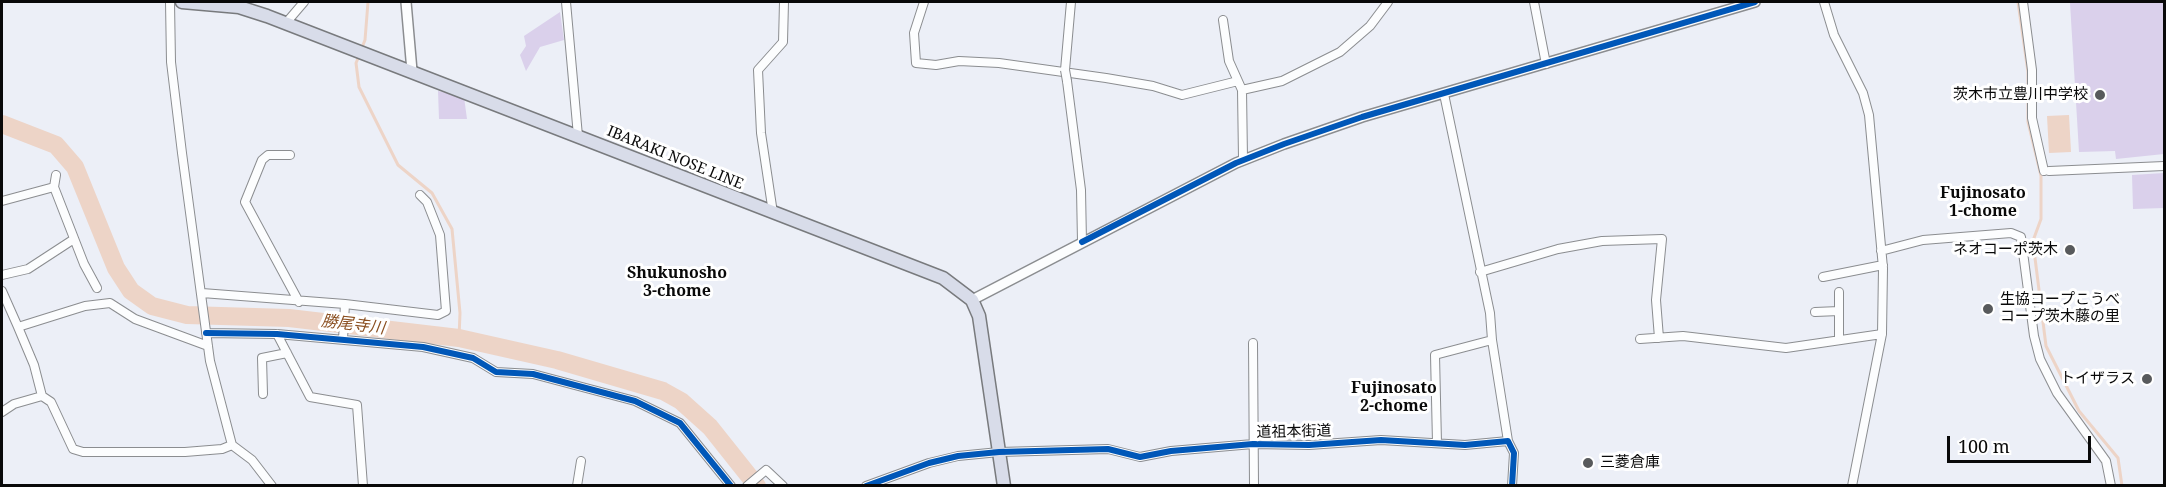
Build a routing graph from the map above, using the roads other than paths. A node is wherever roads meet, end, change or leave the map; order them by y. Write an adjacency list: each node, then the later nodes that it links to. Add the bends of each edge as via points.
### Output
1 (170, 2): 41 (street, via 171,62)
2 (182, 2): 14 (main road, IBARAKI NOSE LINE)
3 (304, 2): 16 (street)
4 (406, 2): 18 (street)
5 (566, 2): 22 (street)
6 (784, 2): 30 (street, via 783,42 758,70 761,133)
7 (924, 2): 19 (street, via 914,33 916,63 999,63 1153,86 1182,95)
8 (1071, 2): 32 (street, bridge, via 1065,70 1081,190)
9 (1388, 2): 20 (street, via 1370,26 1340,52 1282,81)
10 (1534, 2): 17 (street)
11 (1755, 2): 17 (street)
12 (1824, 2): 33 (street, via 1869,115)
13 (2023, 2): 25 (street, via 2032,70 2032,118 2046,171)
14 (223, 3): 16 (main road, IBARAKI NOSE LINE)
15 (1223, 20): 19 (street, via 1229,61)
16 (286, 23): 18 (main road, IBARAKI NOSE LINE)
17 (1546, 64): 21 (street)
18 (412, 71): 22 (main road, IBARAKI NOSE LINE)
19 (1238, 81): 20 (street)
20 (1242, 90): 24 (street)
21 (1444, 94): 24 (street, via 1362,117); 35 (street)
22 (578, 136): 30 (main road, IBARAKI NOSE LINE)
23 (290, 155): 43 (street, via 268,155 262,160 245,202)
24 (1244, 159): 32 (street)
25 (2164, 166)
26 (56, 175): 27 (street)
27 (54, 187): 29 (street); 31 (street)
28 (420, 195): 44 (street, via 427,201 440,235 446,311 438,315)
29 (2, 201)
30 (773, 213): 42 (main road, IBARAKI NOSE LINE, via 943,278)
31 (74, 240): 36 (street, via 28,268); 38 (street)
32 (1082, 242): 42 (street)
33 (1881, 251): 34 (street); 79 (street, via 1923,240 2011,233 2021,237 2040,359 2057,393 2106,461)
34 (1882, 265): 37 (street); 50 (street)
35 (1480, 272): 51 (street, via 1558,249 1602,241 1662,239 1656,300); 54 (street)
36 (2, 275)
37 (1823, 277)
38 (97, 288)
39 (2, 291): 47 (street)
40 (1839, 292): 45 (street)
41 (202, 293): 43 (street); 48 (street)
42 (972, 300): 66 (main road, via 983,332)
43 (299, 302): 44 (street)
44 (345, 304): 52 (street)
45 (1839, 311): 46 (street); 55 (street)
46 (1815, 312)
47 (18, 327): 57 (street, via 85,306 110,303 135,319); 60 (street)
48 (206, 333): 49 (street); 57 (street)
49 (277, 334): 52 (street); 58 (street)
50 (1882, 334): 55 (street); 78 (street)
51 (1659, 338): 53 (street); 55 (street, via 1683,336 1786,348)
52 (343, 339): 71 (street, via 423,347 473,358 496,372 533,374 635,401 680,423)
53 (1640, 339)
54 (1492, 340): 62 (street); 63 (street, via 1435,356)
55 (1839, 340)
56 (1252, 343): 64 (street)
57 (208, 345): 65 (street)
58 (287, 353): 59 (street, via 262,358); 69 (street, via 310,396 357,405)
59 (263, 394)
60 (42, 396): 61 (street); 65 (street, via 51,402 73,449 83,452 185,452)
61 (2, 412)
62 (1508, 441): 63 (street, 道祖本街道); 77 (street, via 1514,453)
63 (1437, 443): 64 (street, 道祖本街道, via 1382,440)
64 (1253, 444): 66 (street, 道祖本街道, via 1140,457 1108,449); 76 (street)
65 (232, 445): 68 (street, via 252,460)
66 (999, 452): 74 (street, 道祖本街道, via 929,463); 75 (main road)
67 (581, 461): 70 (street)
68 (272, 486)
69 (363, 486)
70 (577, 486)
71 (730, 486)
72 (747, 486): 73 (street, via 766,470)
73 (783, 486)
74 (866, 486)
75 (1004, 486)
76 (1254, 486)
77 (1512, 486)
78 (1852, 486)
79 (2111, 486)

